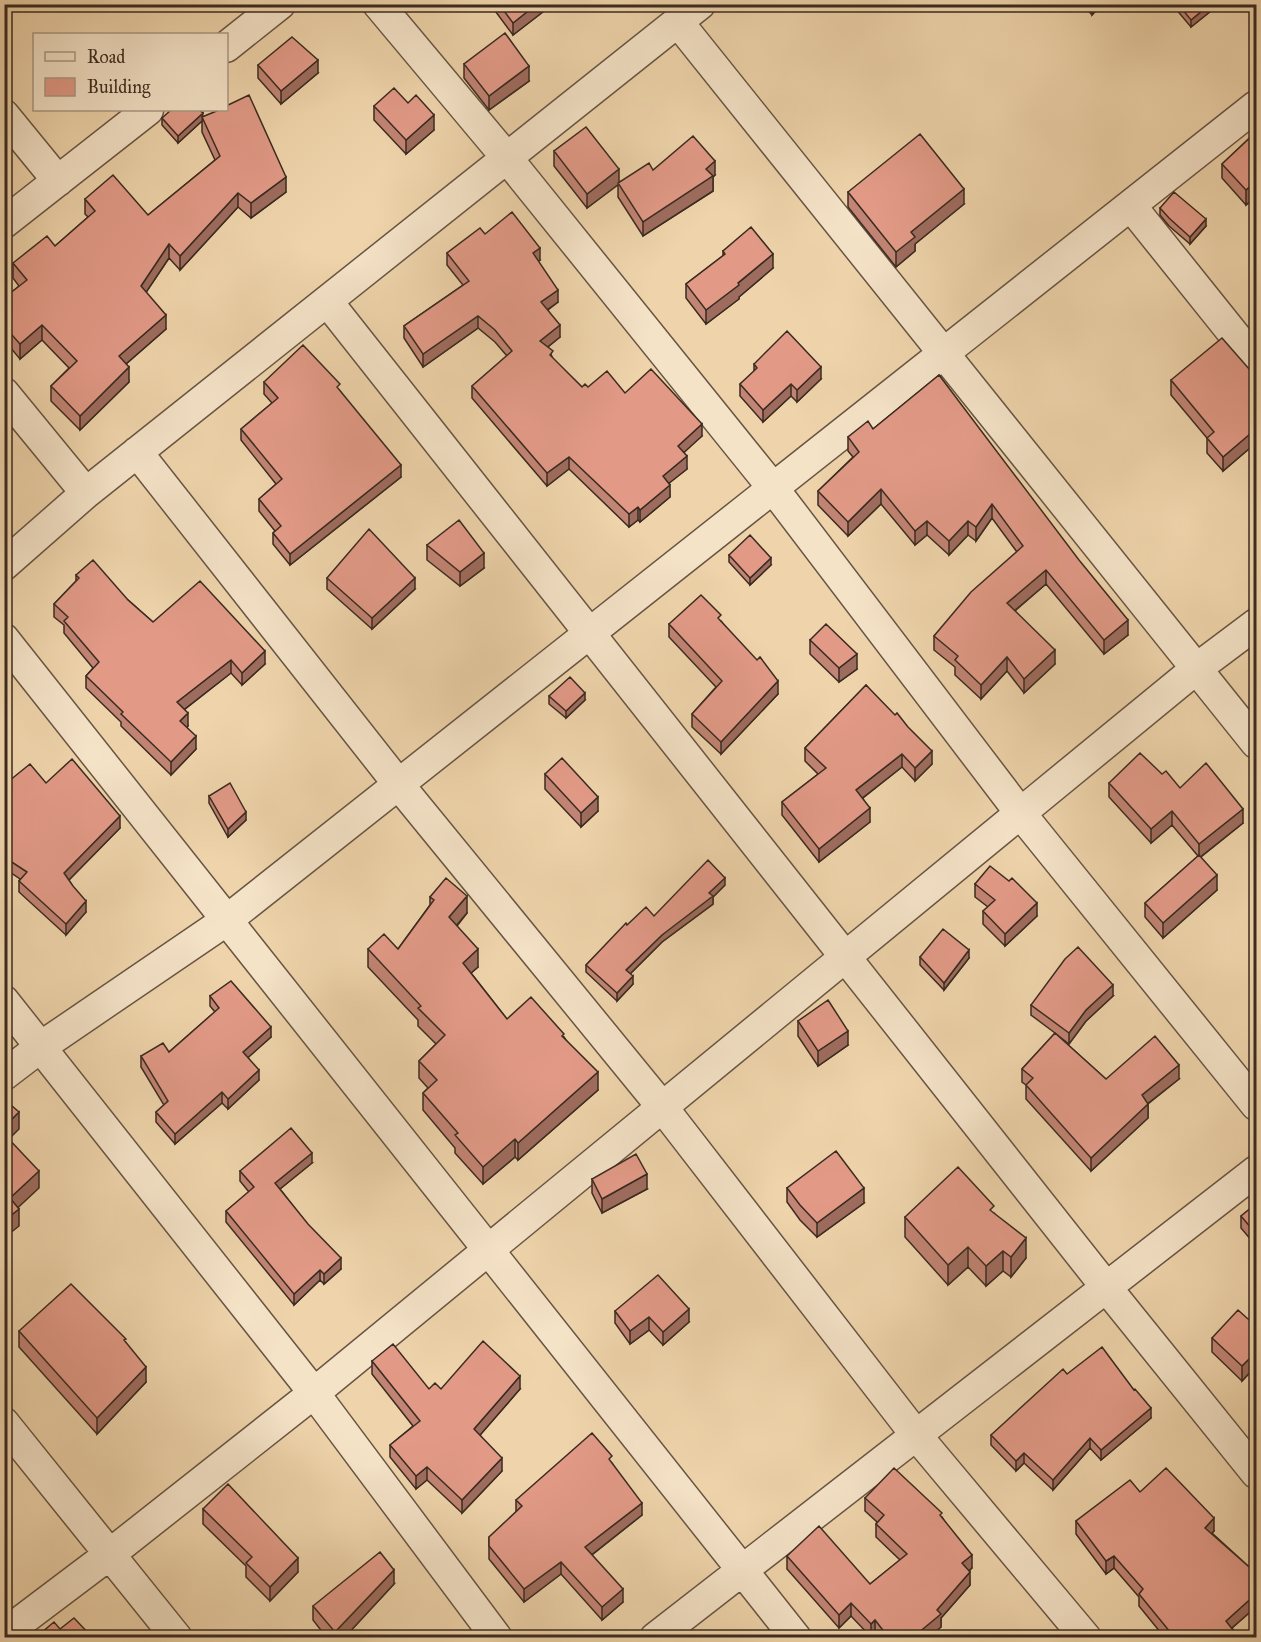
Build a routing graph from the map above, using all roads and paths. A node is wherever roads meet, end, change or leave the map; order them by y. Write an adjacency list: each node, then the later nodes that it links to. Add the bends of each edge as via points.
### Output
1 (280, 4): 4 (street)
2 (378, 4): 8 (street)
3 (689, 13): 8 (street); 13 (street)
4 (228, 45)
5 (1257, 106): 10 (street)
6 (147, 111): 9 (street)
7 (4, 115): 9 (street)
8 (507, 158): 12 (street); 17 (street)
9 (58, 181): 11 (street)
10 (1131, 206): 13 (street); 14 (street)
11 (4, 223)
12 (327, 301): 16 (street); 21 (street)
13 (943, 354): 17 (street); 23 (street)
14 (1257, 362)
15 (4, 393): 18 (street)
16 (137, 452): 18 (street); 25 (street)
17 (773, 488): 21 (street); 26 (street)
18 (86, 493): 19 (street)
19 (4, 565)
20 (1257, 624): 23 (street)
21 (589, 635): 25 (street); 28 (street)
22 (4, 639): 27 (street)
23 (1196, 669): 24 (street); 26 (street)
24 (1257, 743)
25 (399, 784): 27 (street); 33 (street)
26 (1021, 814): 28 (street); 32 (street)
27 (227, 920): 30 (street); 35 (street)
28 (845, 958): 33 (street); 36 (street)
29 (4, 1001): 30 (street)
30 (42, 1046): 31 (street); 37 (street)
31 (4, 1075)
32 (1257, 1105)
33 (663, 1108): 35 (street); 39 (street)
34 (1257, 1171): 36 (street)
35 (489, 1250): 37 (street); 42 (street)
36 (1106, 1287): 39 (street); 40 (street)
37 (314, 1393): 41 (street); 45 (street)
38 (4, 1423): 41 (street)
39 (916, 1435): 42 (street); 48 (street)
40 (1257, 1473)
41 (110, 1554): 43 (street); 44 (street)
42 (742, 1570): 46 (street); 47 (street)
43 (4, 1634)
44 (177, 1638)
45 (497, 1638)
46 (655, 1638)
47 (796, 1638)
48 (1086, 1638)

